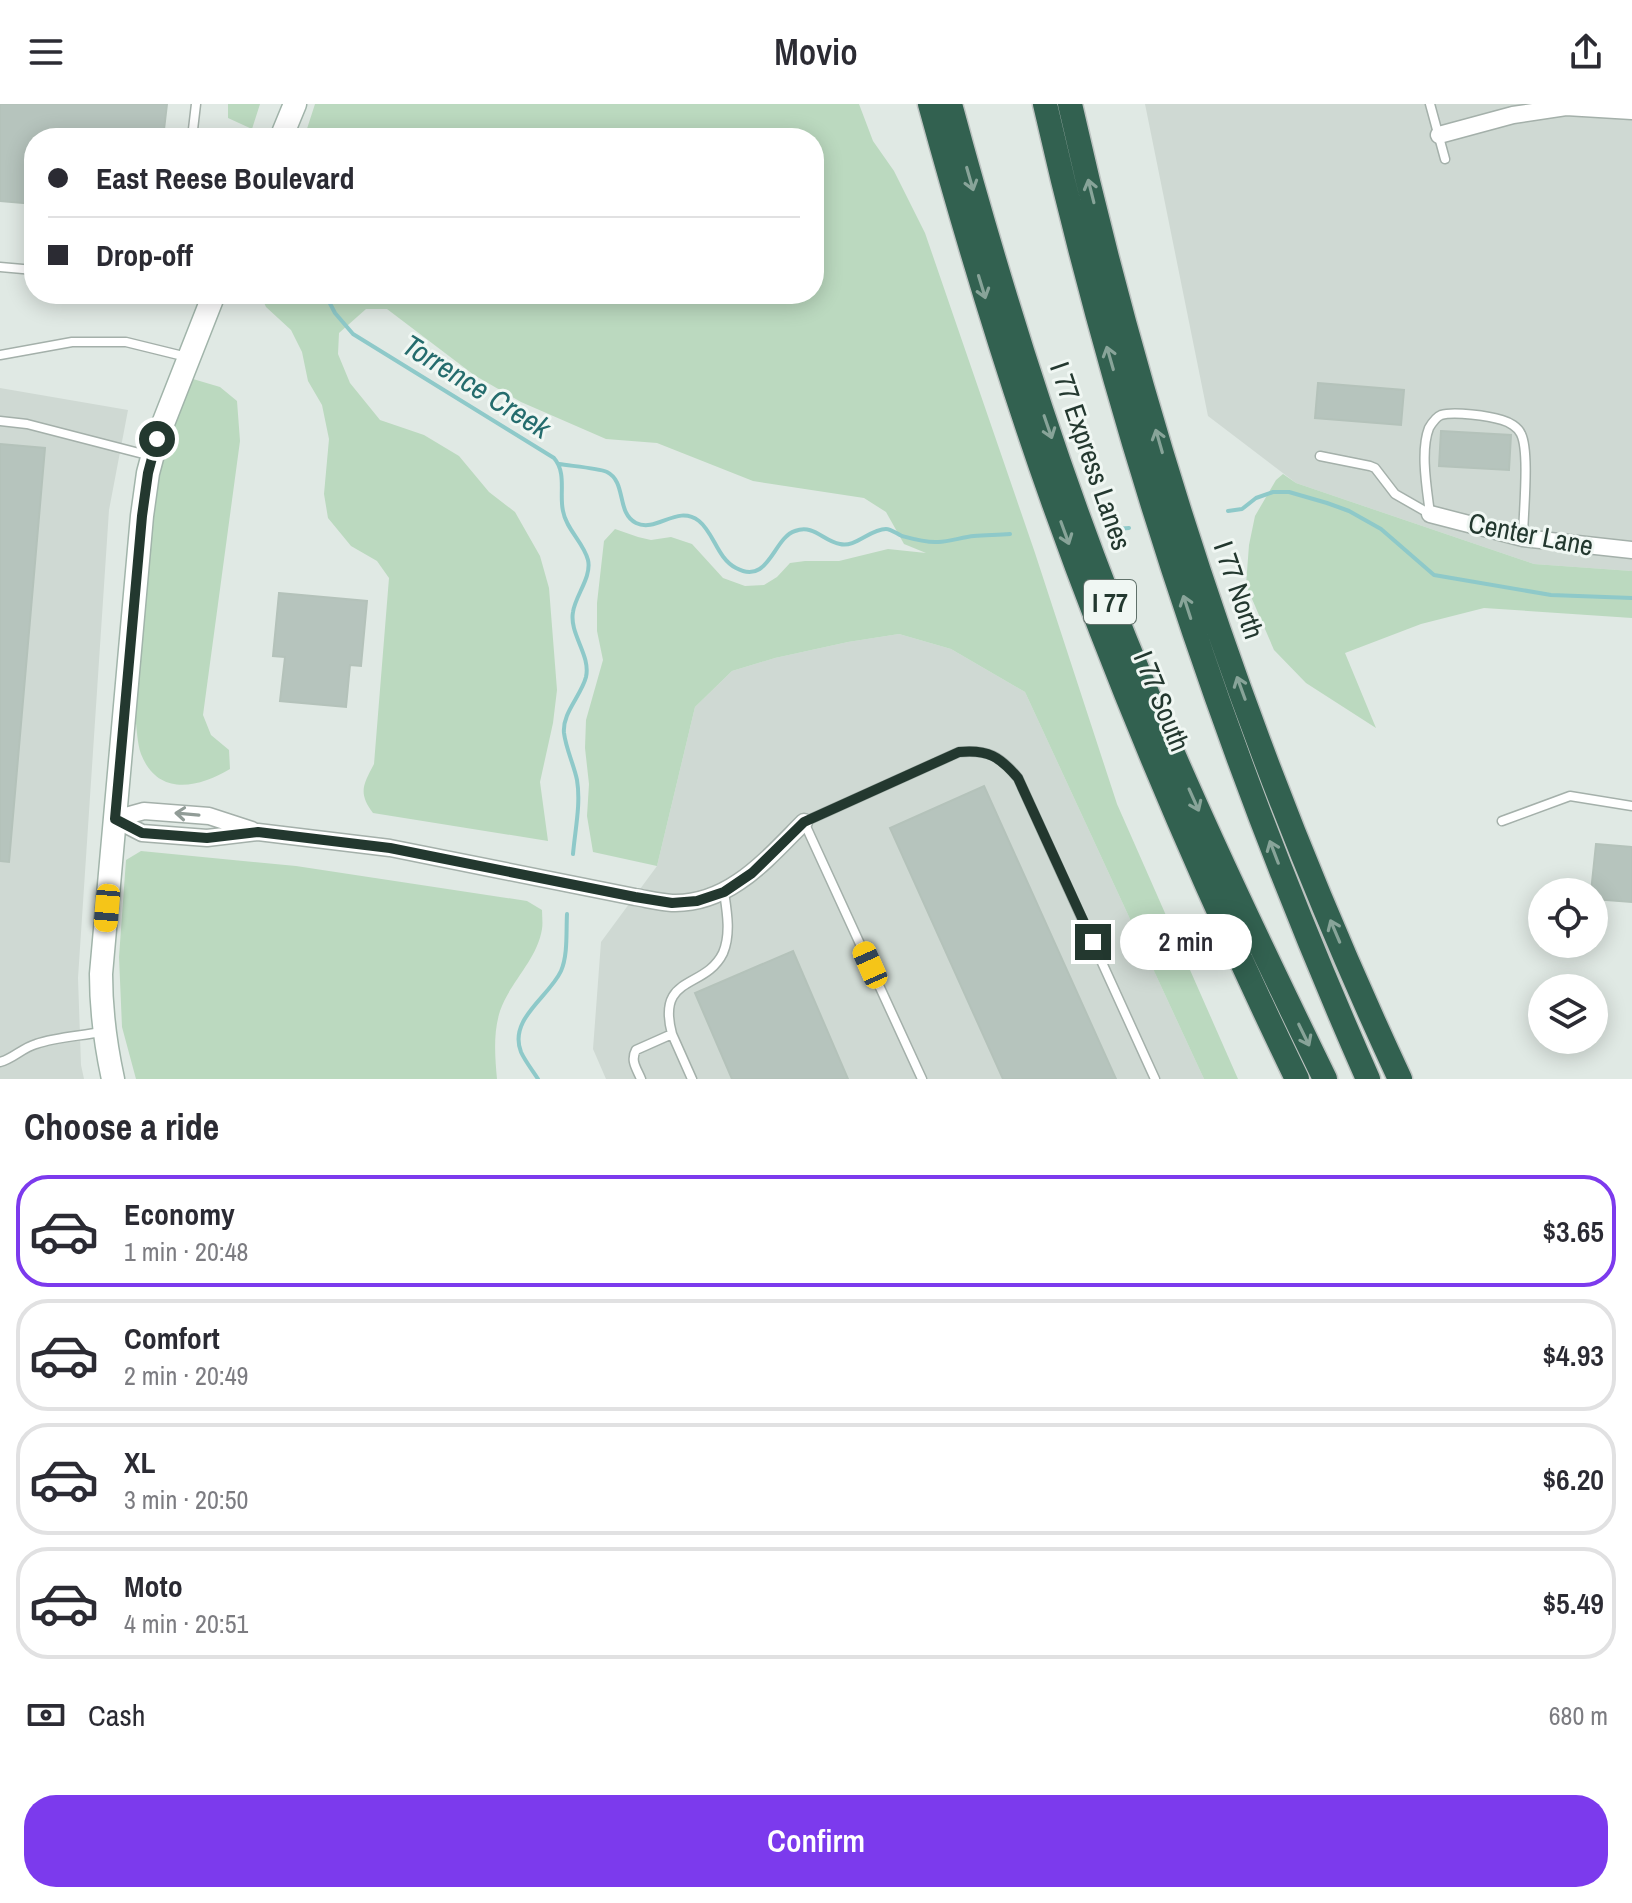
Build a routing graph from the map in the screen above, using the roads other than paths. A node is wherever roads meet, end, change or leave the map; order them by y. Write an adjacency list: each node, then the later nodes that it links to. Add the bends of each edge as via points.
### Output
1 (196, 104): 10 (lane)
2 (295, 104): 11 (street)
3 (930, 104): 38 (highway, I 77 South / I 77, one-way to 38, via 979,278 1091,605 1173,809)
4 (950, 104): 39 (highway, I 77 Express Lanes / I 77, one-way to 39, via 1007,303 1109,599 1194,800)
5 (1045, 104): 40 (highway, I 77 Express Lanes / I 77, one-way to 5, via 1245,776 1174,568 1110,359)
6 (1070, 104): 41 (highway, I 77 North, one-way to 6, via 1309,869 1202,576 1133,353)
7 (1430, 104): 12 (lane)
8 (1579, 106): 9 (street); 12 (street, via 1513,115)
9 (1632, 111)
10 (193, 128)
11 (285, 128)
12 (1439, 135): 13 (lane)
13 (1445, 159)
14 (0, 267): 15 (lane)
15 (24, 269)
16 (210, 304): 18 (street)
17 (0, 355): 18 (lane, via 72,342 126,342)
18 (188, 358): 21 (street)
19 (0, 421): 21 (lane)
20 (1320, 456): 22 (lane, via 1375,468 1395,494)
21 (153, 457): 26 (street, via 142,516)
22 (1430, 514): 23 (street, Center Lane); 23 (lane, via 1426,444 1434,419 1455,414 1504,420 1516,427 1525,449)
23 (1523, 538): 24 (street, Center Lane)
24 (1632, 550)
25 (1632, 806): 27 (lane, via 1570,796)
26 (115, 819): 29 (street, via 142,833 207,838 258,832 390,848 672,903); 30 (street, via 101,974)
27 (1502, 821)
28 (804, 822): 29 (street, via 752,873); 36 (lane); 37 (lane, via 959,752 975,750 1005,762 1018,778)
29 (724, 892): 31 (lane, via 728,919 723,953 715,966 672,997)
30 (103, 1032): 32 (lane, via 37,1044); 33 (street)
31 (672, 1034): 34 (lane, via 636,1050 634,1063); 35 (lane)
32 (0, 1062)
33 (113, 1079)
34 (641, 1079)
35 (692, 1079)
36 (922, 1079)
37 (1155, 1079)
38 (1297, 1079)
39 (1325, 1079)
40 (1368, 1079)
41 (1400, 1079)

